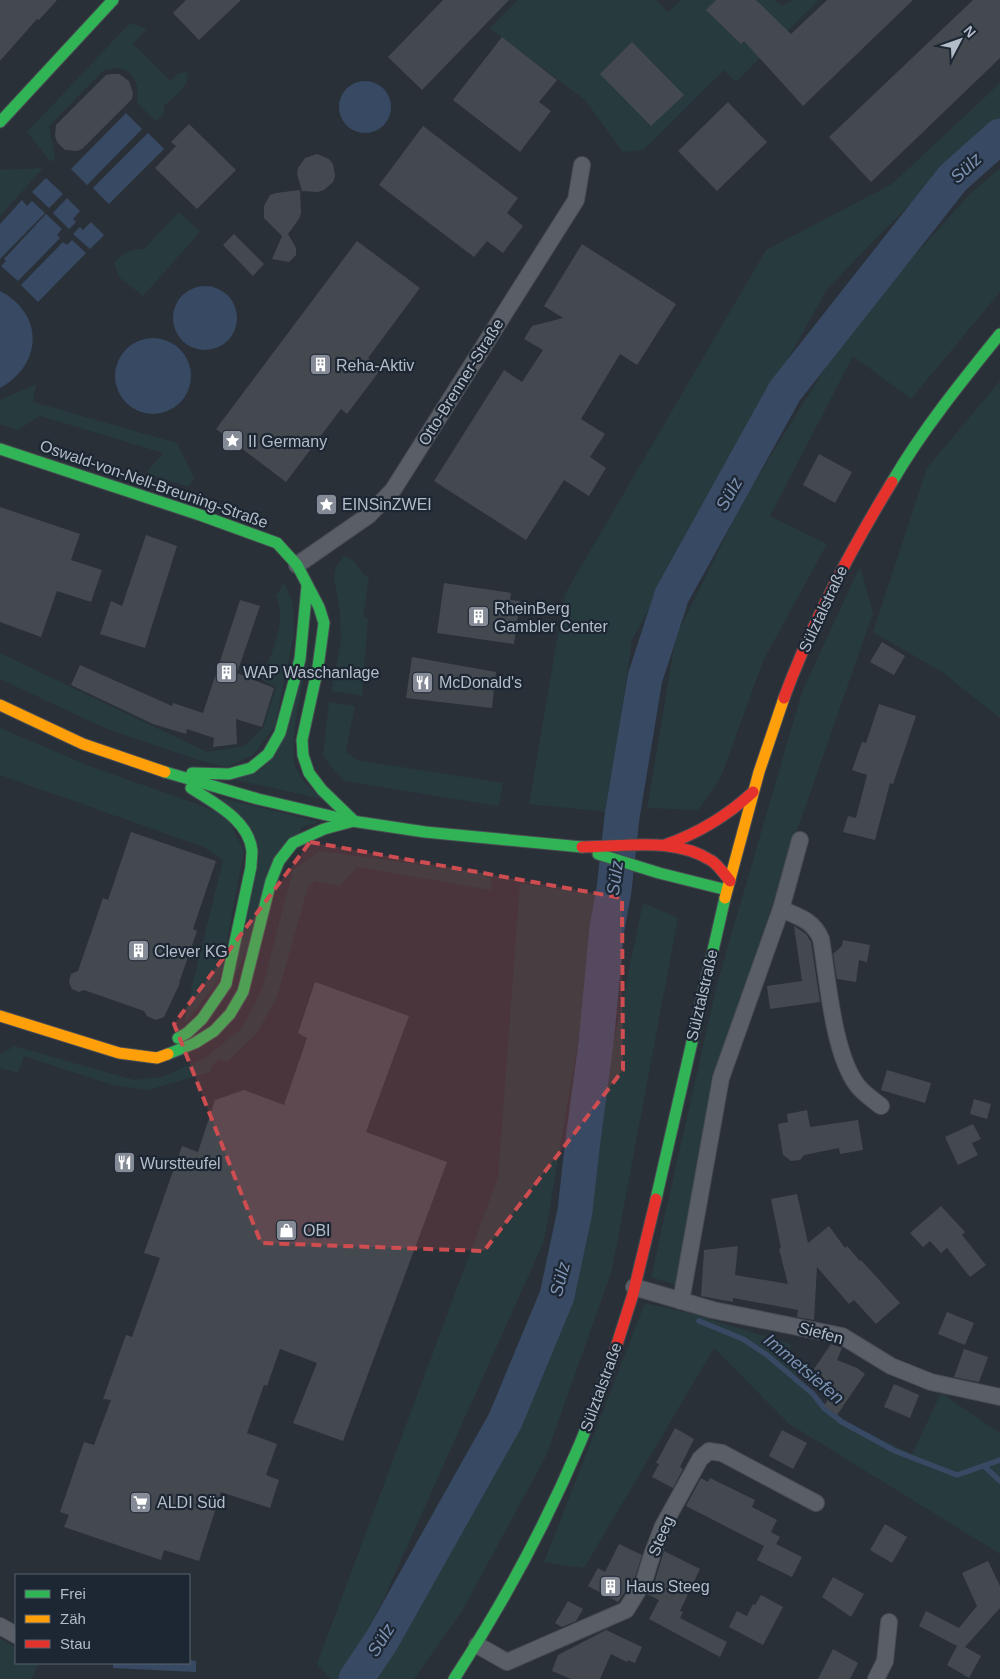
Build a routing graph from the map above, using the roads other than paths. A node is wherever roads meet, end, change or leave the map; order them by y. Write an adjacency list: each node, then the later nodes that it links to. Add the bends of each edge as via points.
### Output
1 (113, 0): 2 (main road)
2 (0, 122)
3 (582, 165): 6 (street, Otto-Brenner-Straße, via 576,200 393,490 368,515)
4 (1000, 334): 10 (main road, Sülztalstraße, via 919,441 859,536 822,607 789,684)
5 (0, 449): 6 (main road, Oswald-von-Nell-Breuning-Straße, via 252,533 277,543)
6 (297, 566): 7 (main road, Oswald-von-Nell-Breuning-Straße)
7 (307, 586): 9 (main road, via 300,659 280,733 268,754 251,768 229,774); 11 (main road, Oswald-von-Nell-Breuning-Straße, via 324,623 302,740 303,756 322,790)
8 (0, 705): 9 (main road, via 83,744)
9 (165, 772): 11 (main road, via 246,796); 18 (main road, via 230,813 245,831 252,848 251,866 226,984 215,1002 187,1033)
10 (753, 792): 13 (main road, via 720,821); 15 (main road, Sülztalstraße)
11 (354, 821): 14 (main road, via 451,835); 18 (main road, via 324,829 293,843 279,861 242,992 230,1014 195,1044 157,1058)
12 (800, 840): 16 (street)
13 (662, 846): 14 (main road); 15 (main road, via 703,856 722,870)
14 (578, 847): 15 (main road, via 659,873)
15 (728, 885): 20 (main road, Sülztalstraße)
16 (781, 909): 19 (street, via 811,923 818,931 843,1060 858,1086); 21 (street, via 721,1078)
17 (0, 1016): 18 (main road, via 119,1053)
18 (135, 1055)
19 (880, 1106)
20 (634, 1287): 21 (street, Siefen); 27 (main road, Sülztalstraße, via 605,1379 568,1473 535,1542)
21 (681, 1301): 22 (street, Siefen, via 842,1336 892,1366 931,1382)
22 (1000, 1397)
23 (816, 1503): 27 (street, Steeg, via 722,1452 709,1452 700,1459 663,1526 644,1582 626,1610 507,1662)
24 (889, 1622): 29 (street, via 885,1661)
25 (0, 1626): 26 (street)
26 (15, 1635)
27 (477, 1645): 28 (main road, Sülztalstraße)
28 (454, 1679)
29 (876, 1679)

